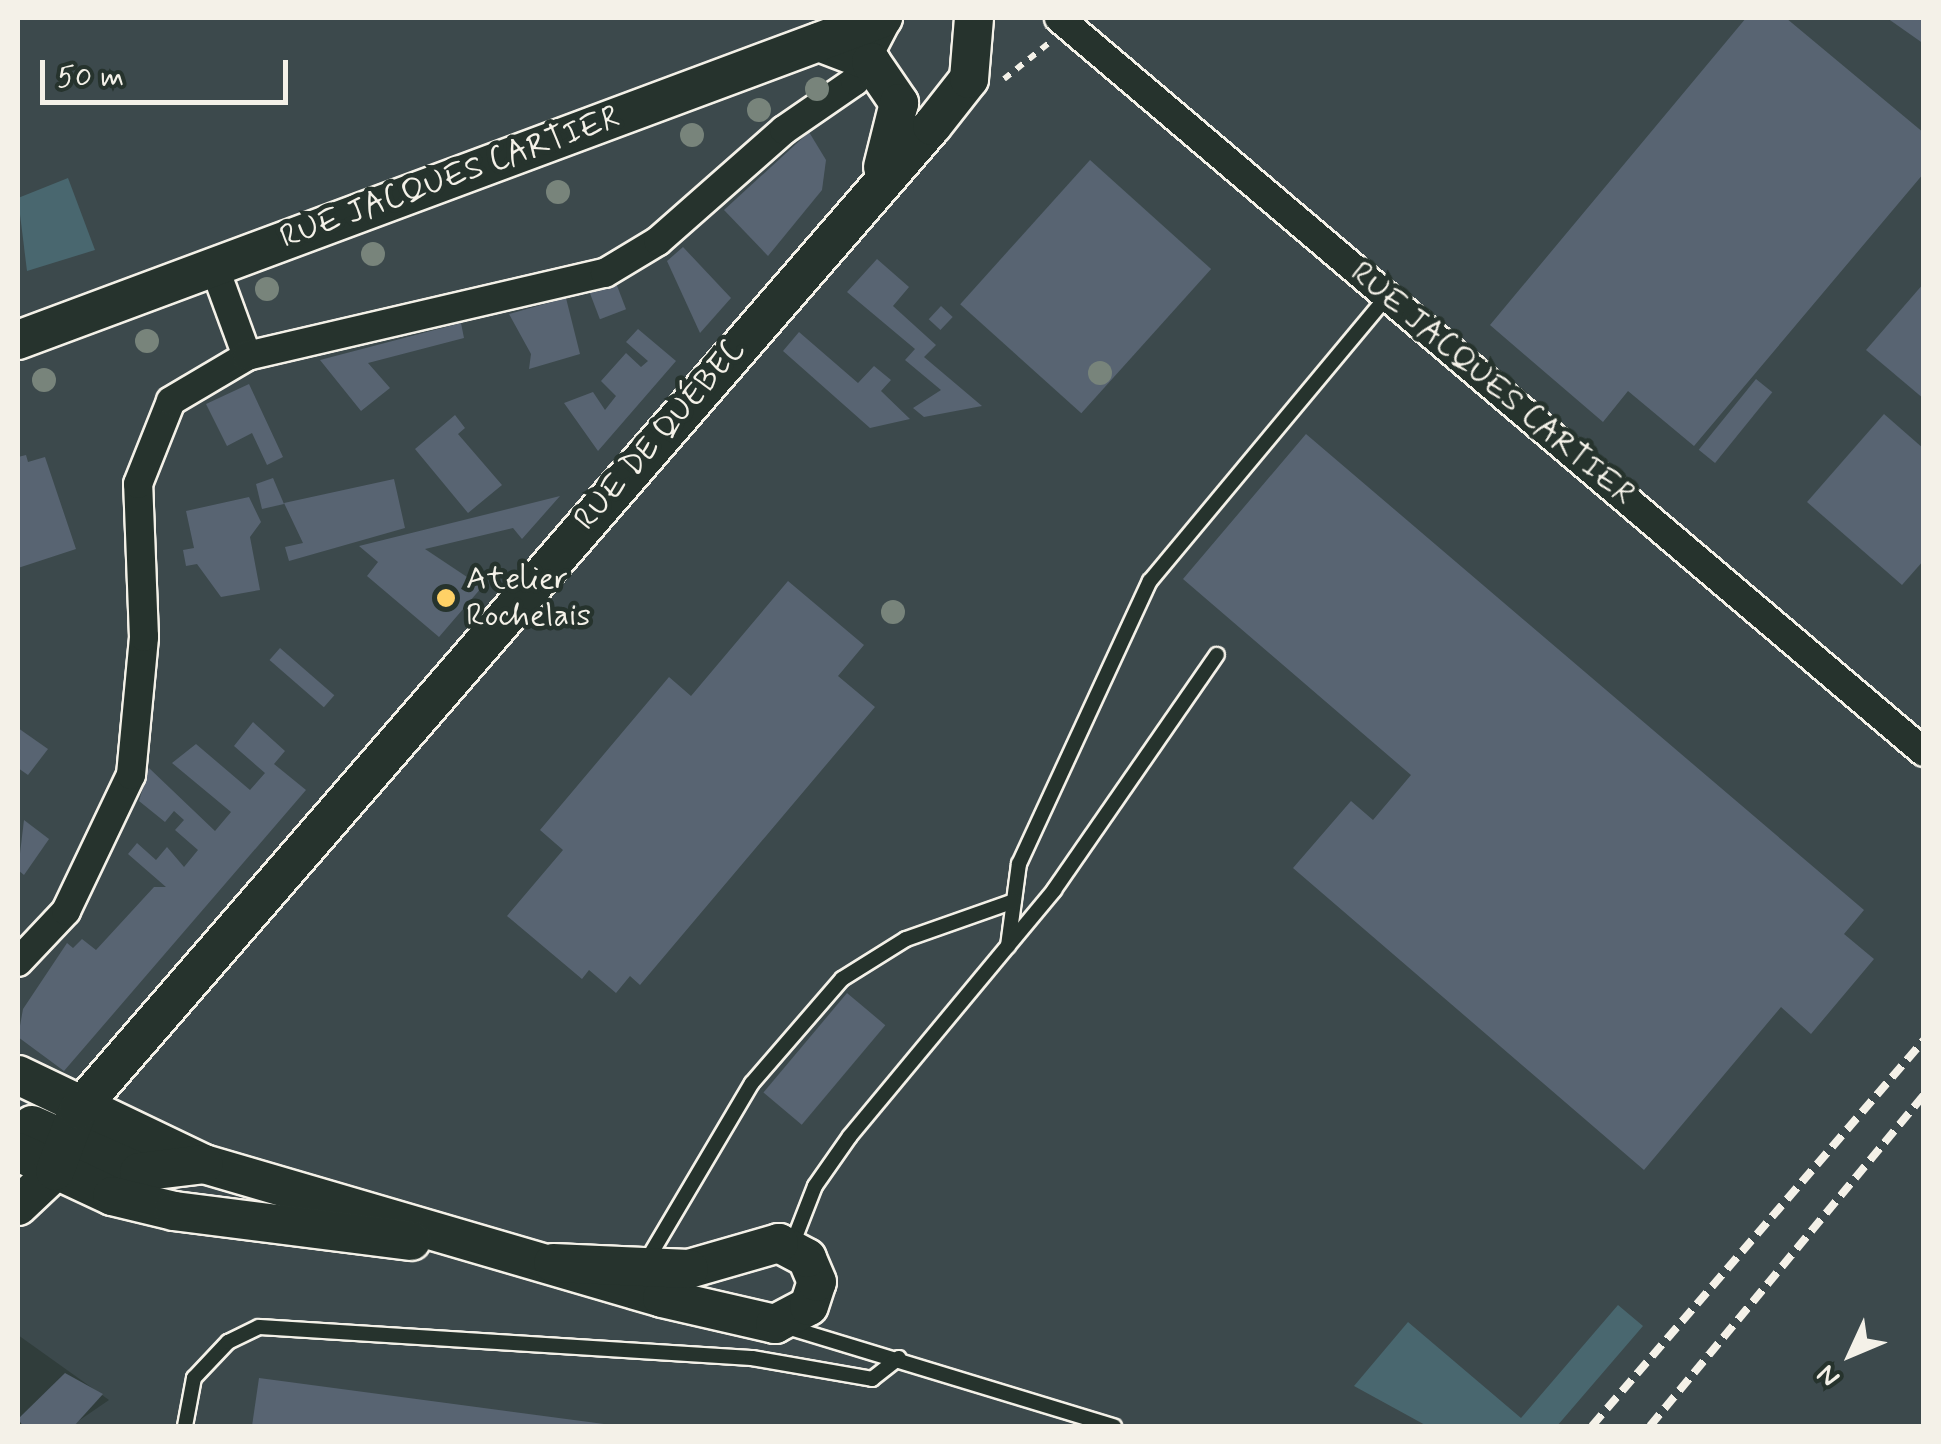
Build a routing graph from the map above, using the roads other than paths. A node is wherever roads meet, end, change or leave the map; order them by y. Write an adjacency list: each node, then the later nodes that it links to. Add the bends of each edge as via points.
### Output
1 (886, 18): 4 (street, RUE JACQUES CARTIER); 5 (street)
2 (974, 18): 6 (street, RUE DE QUÉBEC, via 969,79)
3 (1065, 22): 8 (street, RUE JACQUES CARTIER)
4 (819, 42): 5 (street); 7 (street, RUE JACQUES CARTIER)
5 (871, 62): 6 (street, via 899,103 894,146); 10 (street, via 658,241 604,273)
6 (872, 187): 17 (street, RUE DE QUÉBEC)
7 (214, 266): 9 (street, RUE JACQUES CARTIER); 10 (street)
8 (1388, 295): 12 (street, RUE JACQUES CARTIER); 13 (lane, via 1150,581 1019,864)
9 (18, 340)
10 (247, 356): 15 (street, via 171,402 153,439 138,484 144,670 131,775 66,911)
11 (1217, 655): 14 (lane)
12 (1924, 752)
13 (1014, 901): 14 (lane); 22 (lane, via 906,939 842,979 752,1083)
14 (1008, 946): 19 (lane, via 850,1136 816,1186)
15 (18, 962)
16 (18, 1075): 17 (street)
17 (44, 1139): 18 (street, RUE DE QUÉBEC); 20 (street, via 204,1164); 20 (street, via 174,1211)
18 (18, 1206)
19 (792, 1245): 22 (street); 23 (street, via 813,1268 814,1295)
20 (484, 1247): 21 (street)
21 (552, 1262): 22 (street); 23 (street)
22 (641, 1272)
23 (775, 1324): 24 (lane)
24 (899, 1358): 25 (lane, via 872,1378 752,1358 258,1327 228,1342 194,1378); 26 (lane)
25 (185, 1426)
26 (1114, 1426)

